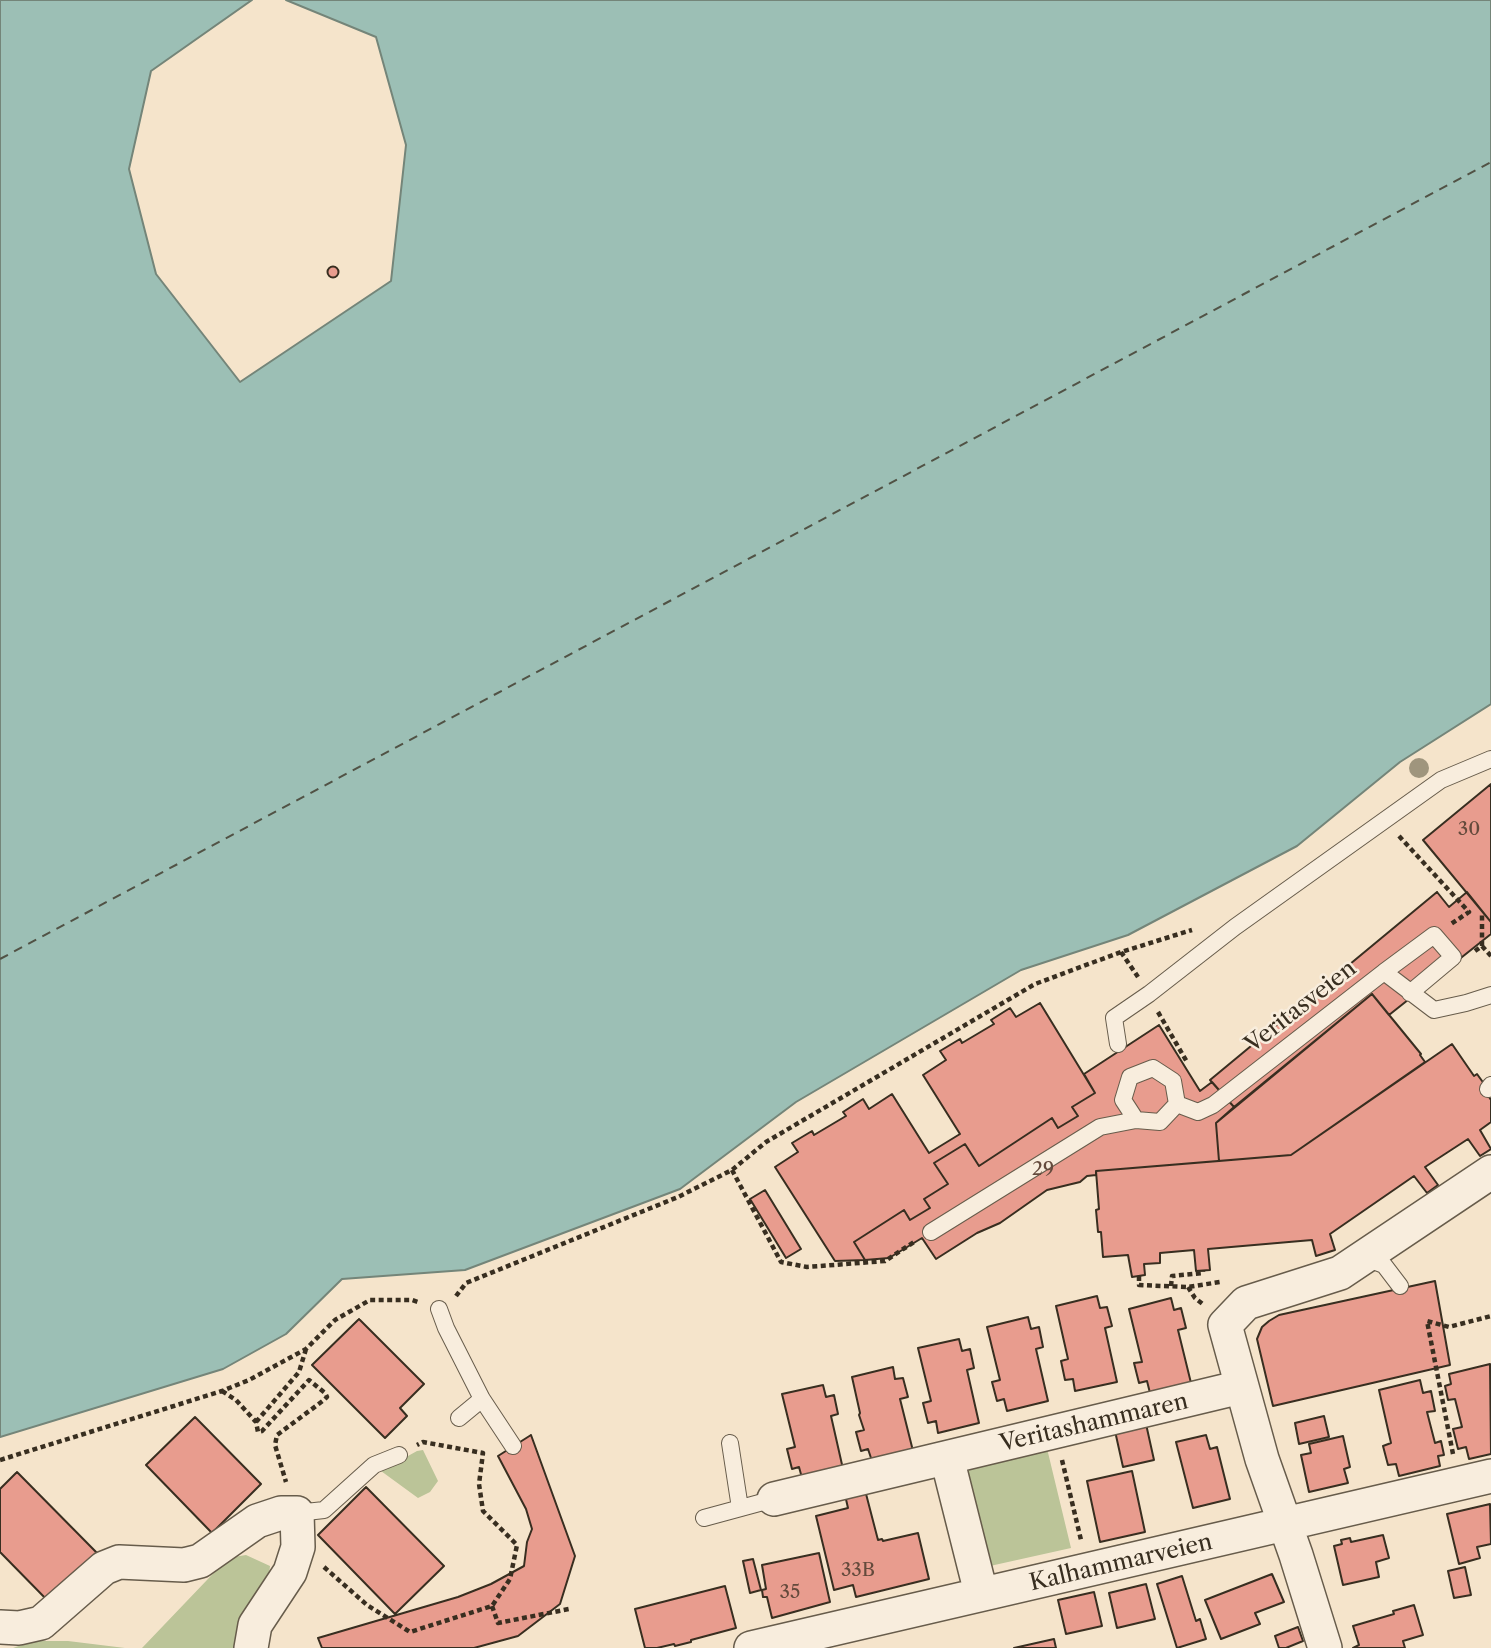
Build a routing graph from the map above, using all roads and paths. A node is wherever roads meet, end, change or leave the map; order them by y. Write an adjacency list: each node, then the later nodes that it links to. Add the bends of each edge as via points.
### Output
1 (1491, 759): 4 (lane, via 1441,780)
2 (1413, 851): 3 (path)
3 (1469, 912)
4 (1235, 927): 10 (lane, via 1114,1018); 13 (path, via 1183,931 1035,984 766,1142)
5 (1482, 946): 6 (path)
6 (1491, 956)
7 (1384, 972): 8 (lane, Veritasveien); 8 (lane, via 1434,935 1453,957); 11 (lane, Veritasveien, via 1213,1105 1198,1112)
8 (1410, 993): 9 (lane, Veritasveien, via 1434,1010)
9 (1491, 995)
10 (1118, 1044)
11 (1177, 1104): 12 (lane, via 1160,1122); 12 (lane, via 1173,1081 1153,1068 1130,1077 1123,1100)
12 (1136, 1120): 15 (lane, via 1100,1127)
13 (732, 1170): 15 (path, via 781,1262 807,1267 886,1261); 22 (path, via 678,1197 466,1283)
14 (1491, 1172): 16 (street)
15 (931, 1232)
16 (1363, 1257): 19 (lane, via 1384,1265); 25 (street, via 1340,1273 1246,1303 1239,1310 1225,1325)
17 (1203, 1270): 18 (path, via 1172,1276)
18 (1171, 1286)
19 (1400, 1286)
20 (1188, 1287): 21 (path)
21 (1195, 1298)
22 (439, 1309): 24 (path, via 412,1300 370,1300 335,1320); 27 (lane)
23 (1491, 1315): 37 (path, via 1449,1326 1427,1321)
24 (306, 1349): 26 (path); 29 (path, via 299,1372)
25 (1241, 1387): 30 (street, Veritashammaren); 42 (street)
26 (222, 1391): 29 (path); 35 (path)
27 (482, 1399): 28 (lane); 32 (lane)
28 (459, 1418)
29 (256, 1422): 40 (path, via 262,1432 309,1380 327,1397 275,1440)
30 (1056, 1432): 34 (street, Veritashammaren); 44 (path)
31 (730, 1443): 39 (lane)
32 (513, 1446)
33 (399, 1455): 40 (lane, via 374,1465 324,1510); 46 (path, via 423,1442 483,1453 479,1483 483,1511 517,1545 510,1579)
34 (947, 1458): 38 (street, Veritashammaren); 45 (street)
35 (0, 1460)
36 (1491, 1476): 37 (street, Kalhammarveien)
37 (1458, 1483): 42 (street, Kalhammarveien)
38 (774, 1499): 39 (lane)
39 (740, 1508): 41 (lane)
40 (297, 1513): 48 (street, via 257,1521 200,1561 119,1562 104,1568 41,1623); 49 (street, via 298,1547 290,1572 255,1625)
41 (704, 1518)
42 (1284, 1526): 44 (street, Kalhammarveien); 51 (street)
43 (328, 1570): 46 (path, via 367,1605 410,1632)
44 (1088, 1571): 45 (street, Kalhammarveien)
45 (981, 1594): 50 (street, Kalhammarveien)
46 (492, 1606): 47 (path, via 498,1623)
47 (569, 1609)
48 (0, 1627)
49 (251, 1648)
50 (751, 1648)
51 (1325, 1648)

